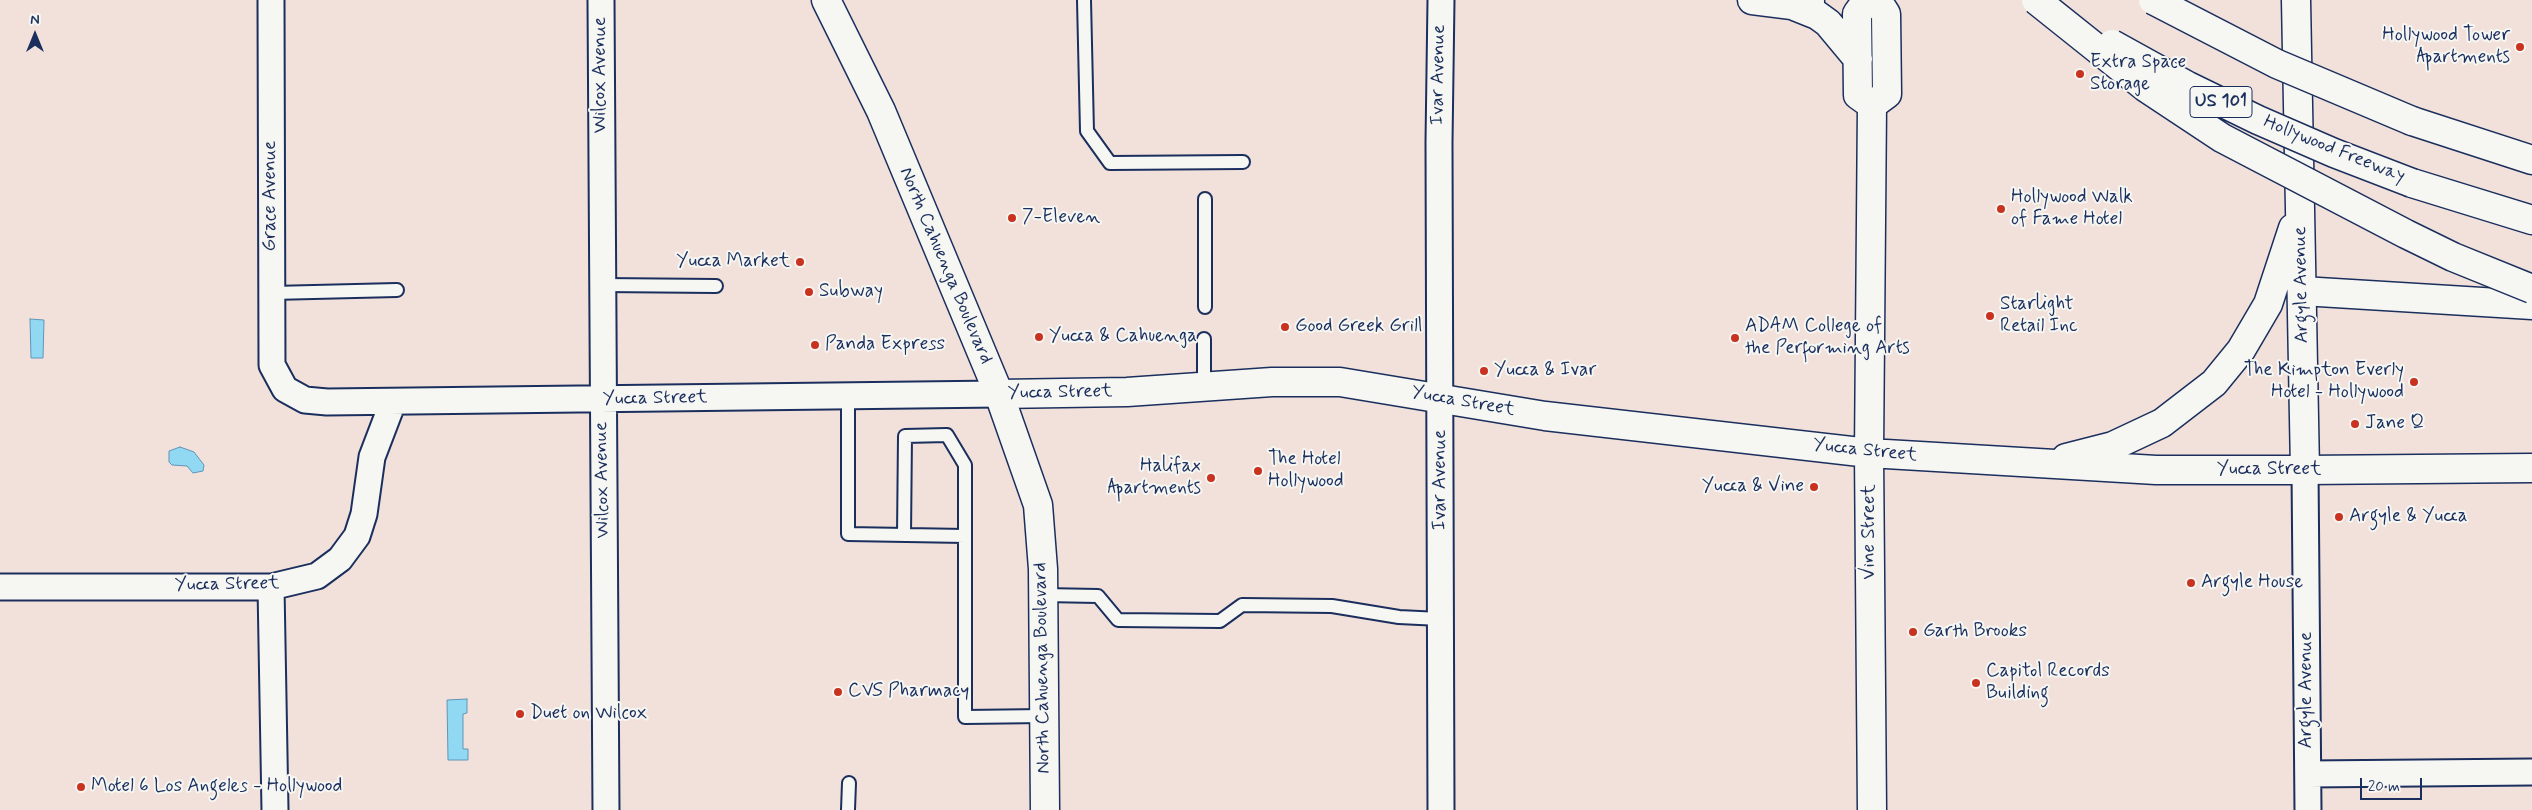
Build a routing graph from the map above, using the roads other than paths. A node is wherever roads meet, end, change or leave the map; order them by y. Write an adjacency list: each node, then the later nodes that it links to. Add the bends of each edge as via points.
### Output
1 (271, 0): 26 (street, Grace Avenue)
2 (601, 0): 21 (street, Wilcox Avenue)
3 (826, 0): 32 (main road, North Cahuenga Boulevard, via 881,111)
4 (1084, 0): 17 (lane, via 1087,132 1110,163)
5 (1440, 0): 35 (street, Ivar Avenue)
6 (1752, 0): 13 (main road)
7 (1818, 0): 13 (main road)
8 (1867, 0): 14 (main road, via 1857,14)
9 (1877, 0): 15 (main road, via 1886,14 1887,94)
10 (2038, 0): 20 (main road, Hollywood Freeway / US 101, bridge, via 2188,86 2334,153 2412,183); 23 (main road, bridge, via 2145,87 2222,138 2406,234)
11 (2153, 0): 16 (main road, bridge, via 2277,64 2412,121)
12 (2296, 0): 19 (main road, Argyle Avenue)
13 (1792, 5): 14 (main road, via 1828,23)
14 (1858, 59): 15 (main road, via 1858,95)
15 (1872, 105): 37 (main road, Vine Street)
16 (2532, 160)
17 (1243, 162)
18 (1205, 199): 28 (lane)
19 (2301, 200): 25 (main road, Argyle Avenue); 38 (main road, via 2268,304 2241,350 2214,383 2162,423 2113,446 2061,459)
20 (2532, 220)
21 (602, 286): 22 (lane); 34 (street, Wilcox Avenue)
22 (716, 286)
23 (2532, 289)
24 (397, 290): 26 (lane)
25 (2302, 291): 27 (main road); 40 (main road, Argyle Avenue)
26 (272, 293): 31 (street, Grace Avenue, via 272,364)
27 (2532, 306)
28 (1205, 307)
29 (1204, 339): 30 (lane)
30 (1204, 387): 32 (main road, Yucca Street); 35 (main road, Yucca Street, via 1340,382)
31 (285, 389): 36 (street, Yucca Street, via 304,400)
32 (999, 394): 33 (street, Yucca Street); 45 (main road, North Cahuenga Boulevard, via 1038,505)
33 (848, 396): 34 (street, Yucca Street); 41 (lane, via 848,534)
34 (602, 399): 36 (street, Yucca Street); 52 (street, Wilcox Avenue)
35 (1441, 399): 37 (main road, Yucca Street, via 1545,416); 46 (street, Ivar Avenue)
36 (393, 402): 44 (street, Yucca Street, via 372,457 364,514 357,536 340,559 317,576)
37 (1869, 453): 38 (main road, Yucca Street); 56 (main road, Vine Street)
38 (2007, 462): 40 (main road, Yucca Street, via 2156,470)
39 (2532, 468): 40 (main road, Yucca Street)
40 (2305, 470): 49 (street, Argyle Avenue)
41 (904, 535): 42 (lane); 42 (lane, via 905,436 947,435 965,465)
42 (965, 536): 47 (lane, via 966,717)
43 (0, 587): 44 (street, Yucca Street)
44 (271, 587): 51 (street)
45 (1044, 595): 46 (lane, via 1098,596 1118,620 1220,621 1242,605 1332,606 1399,617); 47 (main road, North Cahuenga Boulevard)
46 (1440, 619): 55 (street, Ivar Avenue)
47 (1044, 716): 54 (main road, North Cahuenga Boulevard)
48 (2532, 772): 49 (street)
49 (2308, 774): 57 (street, Argyle Avenue)
50 (849, 783): 53 (lane)
51 (275, 810)
52 (606, 810)
53 (848, 810)
54 (1045, 810)
55 (1441, 810)
56 (1872, 810)
57 (2308, 810)

